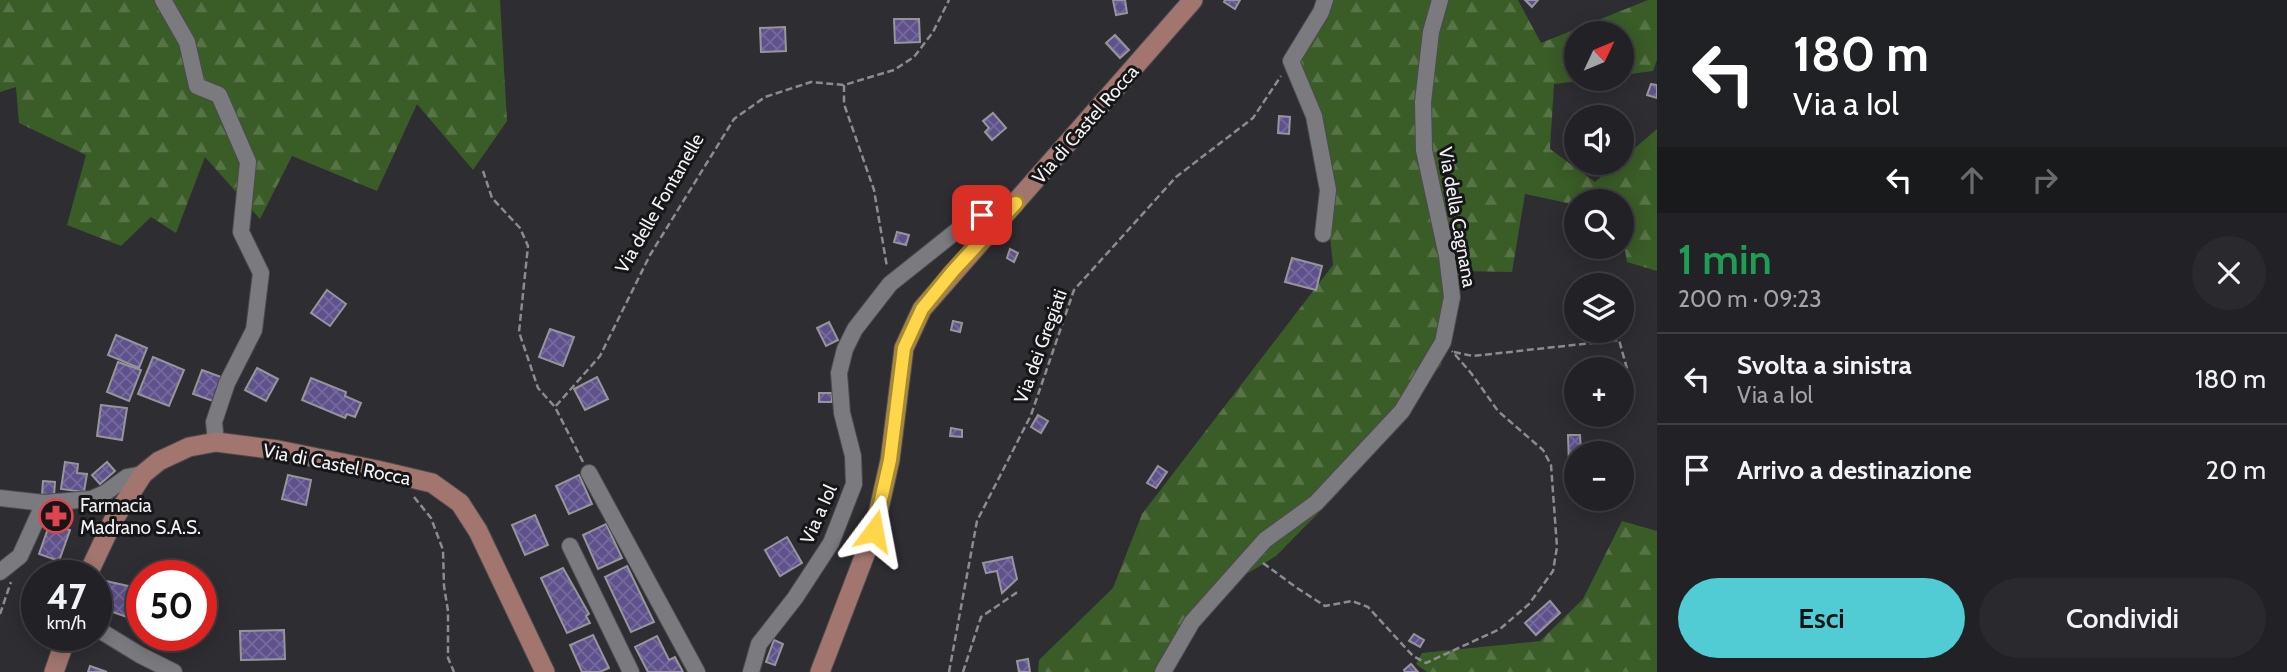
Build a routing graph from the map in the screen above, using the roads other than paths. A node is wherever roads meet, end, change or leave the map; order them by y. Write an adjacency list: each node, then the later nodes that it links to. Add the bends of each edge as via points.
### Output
1 (163, 0): 7 (street, via 187,42 197,86 219,95 248,162 241,232 261,273 254,330 227,383 214,422)
2 (1194, 0): 5 (main road, Via di Castel Rocca)
3 (1325, 0): 6 (street, via 1292,61 1314,116 1328,190)
4 (1440, 0): 24 (street, Via della Cagnana, via 1431,32 1423,138 1452,296 1448,347 1379,437 1316,503 1265,540 1192,622)
5 (1016, 203): 22 (street, Via a Iol, via 964,225 890,284 855,329 839,373 854,484 831,543 759,644); 23 (main road, Via di Castel Rocca, via 922,309 904,348 890,460 874,531)
6 (1323, 234)
7 (216, 443): 9 (main road, Via di Castel Rocca, via 189,447); 19 (main road, Via di Castel Rocca, via 278,450 432,483 460,503 478,531)
8 (589, 473): 21 (street)
9 (143, 474): 11 (street, via 127,477 91,499); 13 (main road, Via di Castel Rocca)
10 (0, 498): 11 (street)
11 (44, 503): 14 (street, via 20,556)
12 (570, 546): 20 (street)
13 (95, 560)
14 (0, 572)
15 (112, 638): 18 (street)
16 (61, 651): 17 (main road)
17 (54, 672)
18 (174, 672)
19 (545, 672)
20 (631, 672)
21 (697, 672)
22 (751, 672)
23 (820, 672)
24 (1163, 672)

